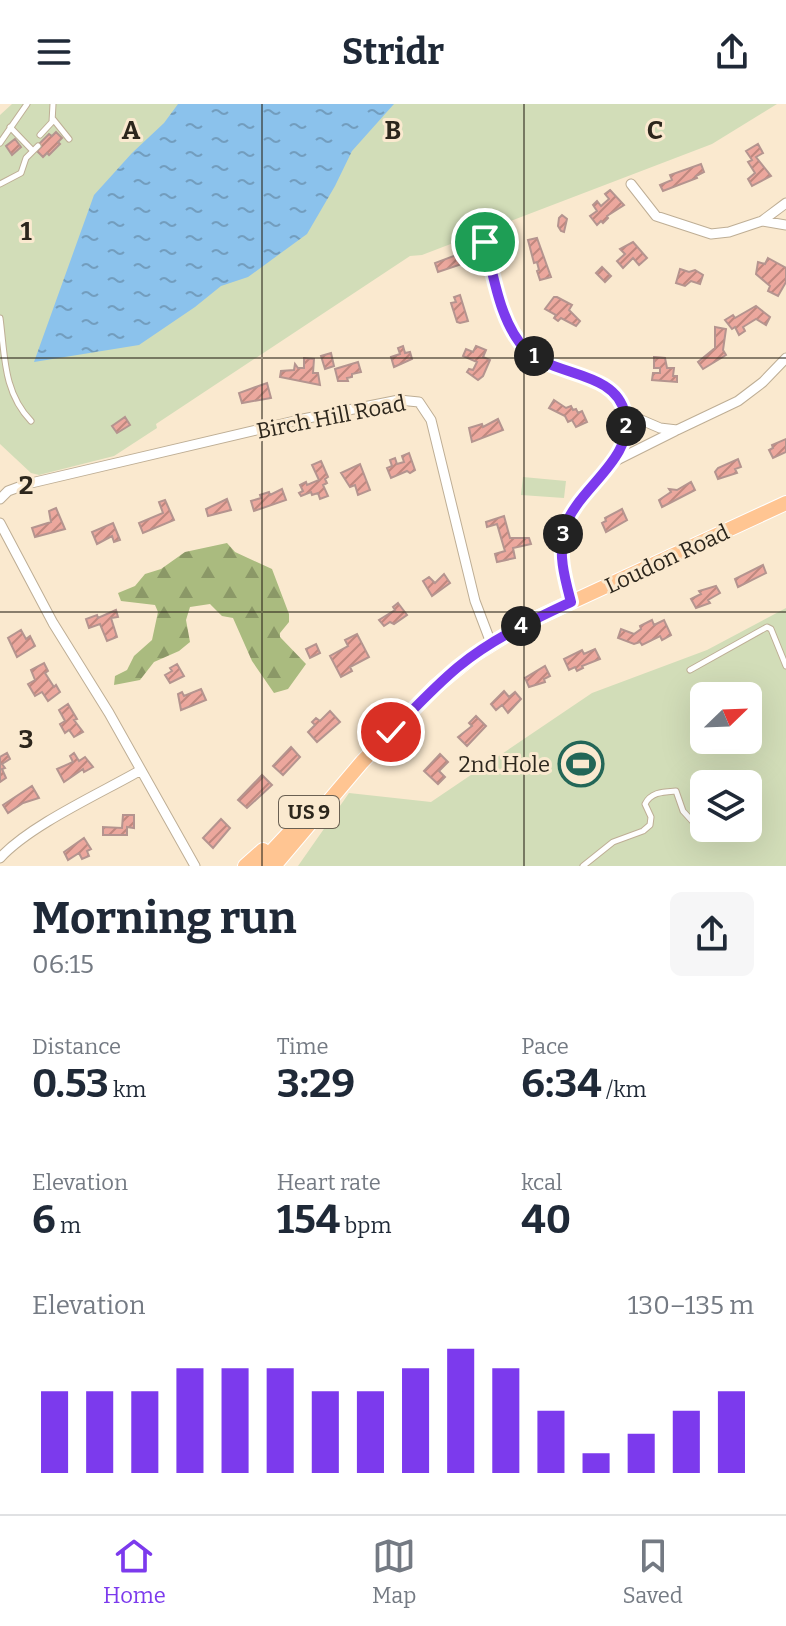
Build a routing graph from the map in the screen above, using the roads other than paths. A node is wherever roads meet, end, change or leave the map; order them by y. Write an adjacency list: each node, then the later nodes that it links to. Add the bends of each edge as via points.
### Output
1 (27, 104): 4 (lane)
2 (53, 104): 3 (lane)
3 (53, 118): 5 (lane); 6 (lane)
4 (10, 127): 7 (lane); 8 (lane, via 35,148 21,173)
5 (40, 135)
6 (69, 139)
7 (0, 143)
8 (0, 184)
9 (631, 184): 11 (street, via 656,216 700,232 725,233)
10 (786, 203): 11 (street)
11 (762, 221): 12 (street)
12 (786, 225)
13 (485, 242): 16 (street, via 501,301 521,344 540,360 608,388)
14 (0, 318): 17 (lane, via 10,389)
15 (786, 358): 18 (street, via 738,401)
16 (625, 413): 18 (street); 19 (street, via 623,440)
17 (31, 421)
18 (677, 430): 19 (street)
19 (610, 464): 23 (street, via 576,506 564,531 563,567)
20 (0, 499): 24 (street, Birch Hill Road, via 27,484 316,416 416,401 431,420 475,601)
21 (786, 503): 23 (main road, Loudon Road / US 9)
22 (0, 523): 28 (street)
23 (571, 602): 24 (main road, Loudon Road / US 9)
24 (491, 643): 27 (main road, Loudon Road / US 9, via 447,677)
25 (786, 666): 26 (lane, via 767,627)
26 (690, 670)
27 (362, 762): 29 (main road, US 9); 35 (main road, US 9)
28 (141, 770): 31 (street); 32 (street)
29 (304, 817): 33 (main road); 34 (main road, US 9)
30 (690, 819): 36 (lane, via 676,791 657,793 645,804 650,825 613,842)
31 (1, 853)
32 (195, 866)
33 (245, 866)
34 (258, 866)
35 (274, 866)
36 (583, 866)

